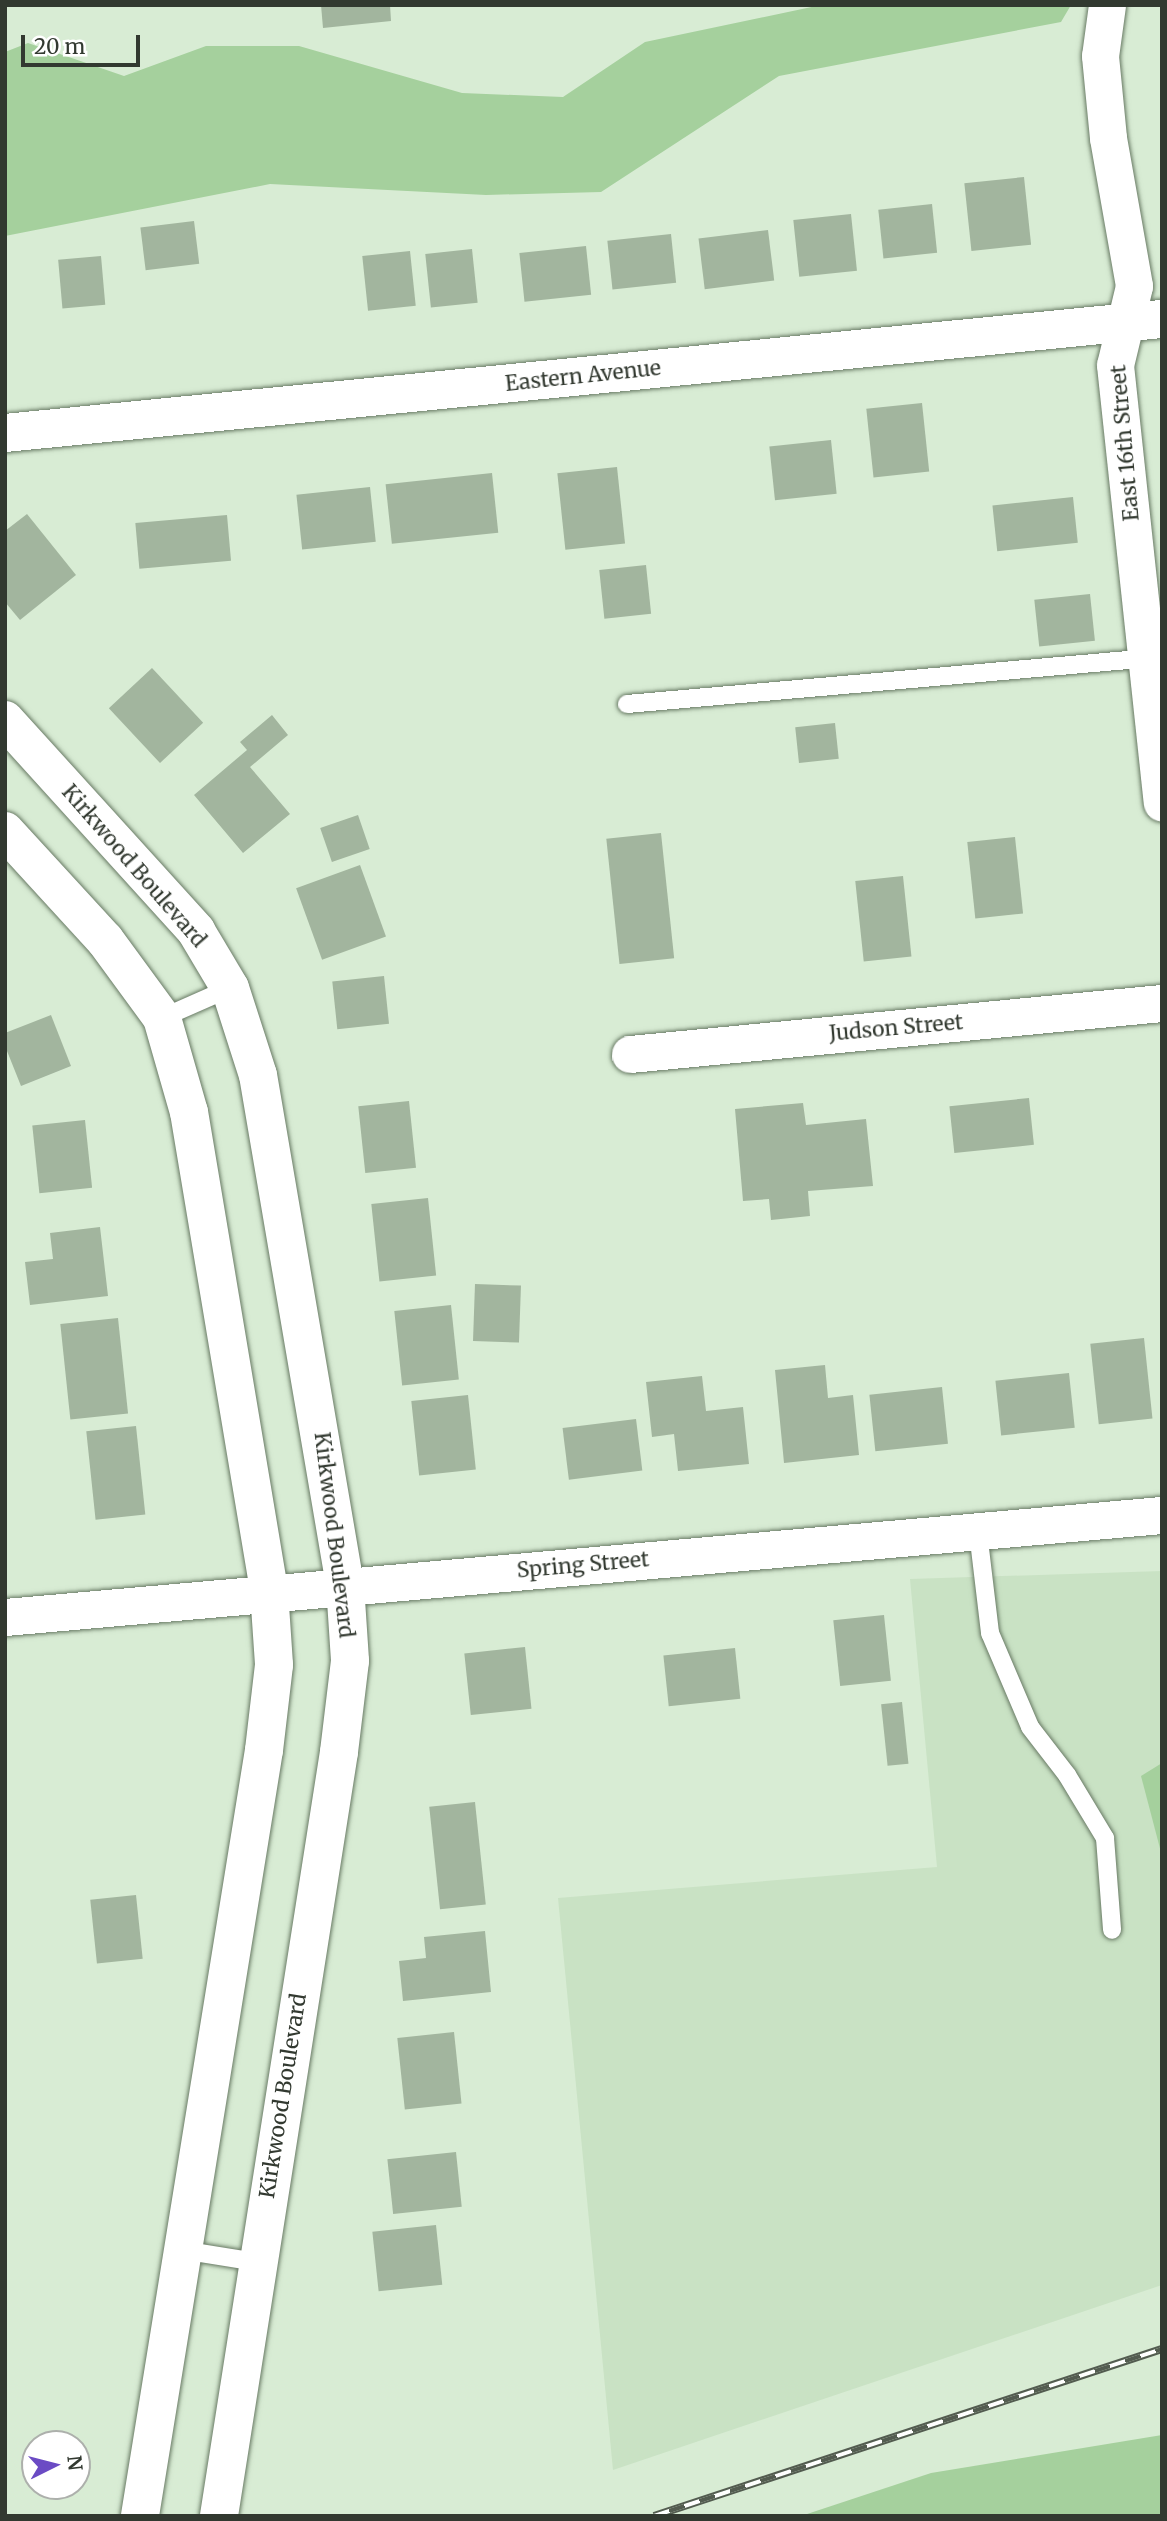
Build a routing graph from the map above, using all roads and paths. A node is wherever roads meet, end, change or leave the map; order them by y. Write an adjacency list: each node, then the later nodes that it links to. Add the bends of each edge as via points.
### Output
1 (1107, 5): 2 (street, East 16th Street, via 1100,56 1108,138)
2 (1145, 320): 3 (street, Eastern Avenue); 4 (street, East 16th Street, via 1115,365)
3 (5, 433)
4 (1154, 658): 5 (lane); 7 (street, East 16th Street)
5 (627, 704)
6 (5, 720): 9 (street, Kirkwood Boulevard, via 196,932)
7 (1162, 802)
8 (5, 831): 11 (street, via 106,940)
9 (230, 988): 11 (lane); 15 (street, Kirkwood Boulevard, via 258,1075)
10 (1162, 1003): 12 (street, Judson Street)
11 (162, 1018): 16 (street, via 190,1112)
12 (630, 1054)
13 (1162, 1515): 14 (street, Spring Street)
14 (978, 1532): 15 (street, Spring Street); 18 (lane, via 990,1633 1030,1727 1067,1775 1105,1838)
15 (345, 1586): 16 (street, Spring Street); 20 (street, Kirkwood Boulevard, via 350,1661 339,1752)
16 (269, 1591): 17 (street, Spring Street); 19 (street, via 274,1665 264,1750)
17 (5, 1617)
18 (1112, 1930)
19 (182, 2250): 20 (lane); 21 (street)
20 (256, 2262): 22 (street, Kirkwood Boulevard)
21 (140, 2516)
22 (219, 2516)

